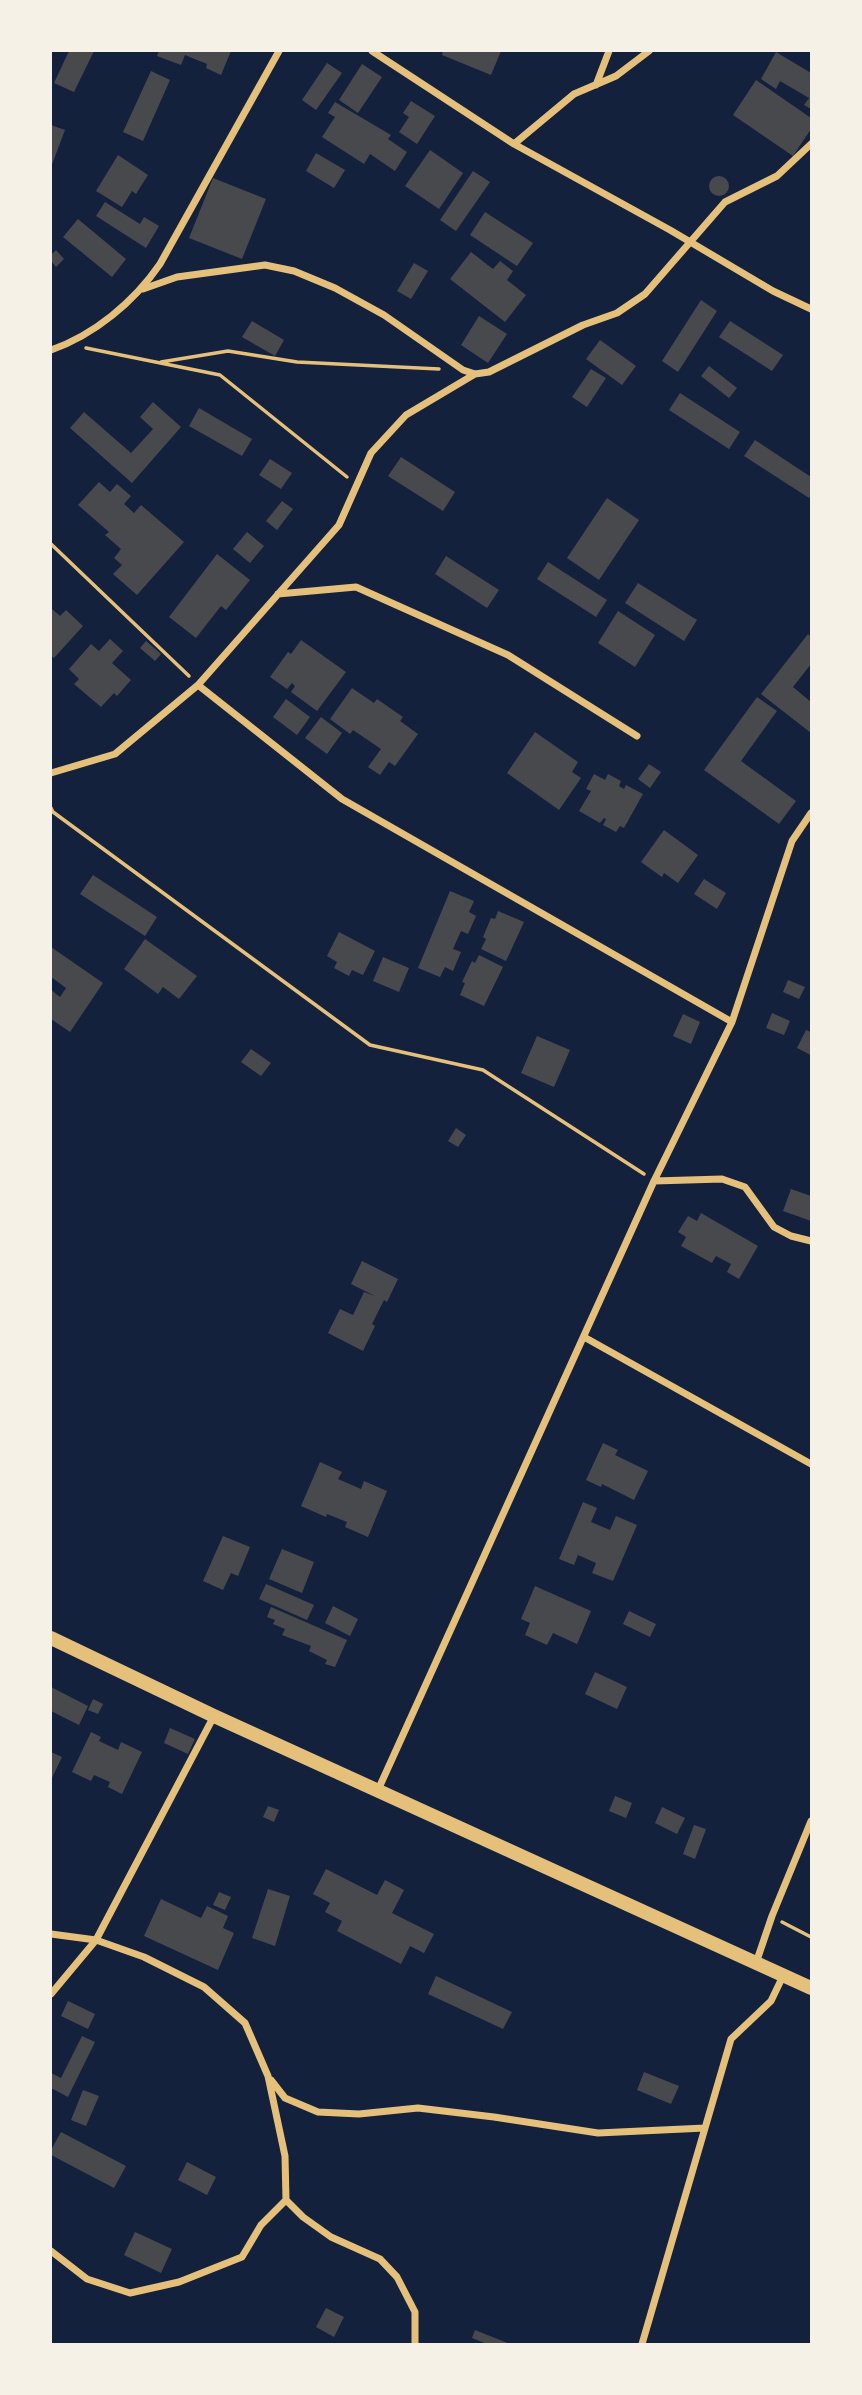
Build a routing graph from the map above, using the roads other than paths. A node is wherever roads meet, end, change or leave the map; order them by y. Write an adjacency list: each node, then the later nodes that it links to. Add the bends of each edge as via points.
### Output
1 (279, 51): 9 (street)
2 (372, 51): 7 (street)
3 (609, 51): 5 (street)
4 (649, 51): 5 (street)
5 (596, 85): 7 (street, via 574,94)
6 (811, 144): 8 (street, via 777,176 725,202)
7 (514, 145): 8 (street)
8 (692, 243): 10 (street); 12 (street, via 645,294 617,313 489,372)
9 (143, 289): 11 (street, via 113,315); 12 (street, via 177,277 265,265 294,271 384,315)
10 (811, 309)
11 (51, 350)
12 (475, 374): 13 (street, via 406,415 371,453 340,525)
13 (278, 594): 14 (street); 15 (street, via 356,587 508,655)
14 (198, 685): 16 (street, via 115,754); 18 (street, via 342,799)
15 (637, 736)
16 (51, 774)
17 (811, 813): 18 (street, via 792,841)
18 (732, 1021): 19 (street)
19 (654, 1181): 20 (street, via 722,1179 745,1187 774,1227); 21 (street)
20 (811, 1241)
21 (584, 1337): 22 (street); 25 (street)
22 (811, 1464)
23 (51, 1638): 24 (main road)
24 (214, 1716): 25 (main road); 28 (street)
25 (378, 1790): 29 (main road)
26 (811, 1821): 29 (street)
27 (51, 1934): 28 (street)
28 (96, 1940): 32 (street); 33 (street, via 144,1957 204,1987 245,2023)
29 (756, 1963): 30 (main road)
30 (783, 1975): 31 (main road); 34 (street, via 771,2001 732,2039)
31 (811, 1988)
32 (51, 1994)
33 (268, 2076): 34 (street, via 285,2098 318,2112 359,2114 418,2108 598,2133); 35 (street, via 285,2156)
34 (705, 2128): 38 (street)
35 (286, 2200): 36 (street, via 261,2225 242,2257 179,2283 130,2292 87,2279); 37 (street, via 331,2237 380,2259 397,2277 415,2312)
36 (51, 2251)
37 (415, 2344)
38 (642, 2344)

